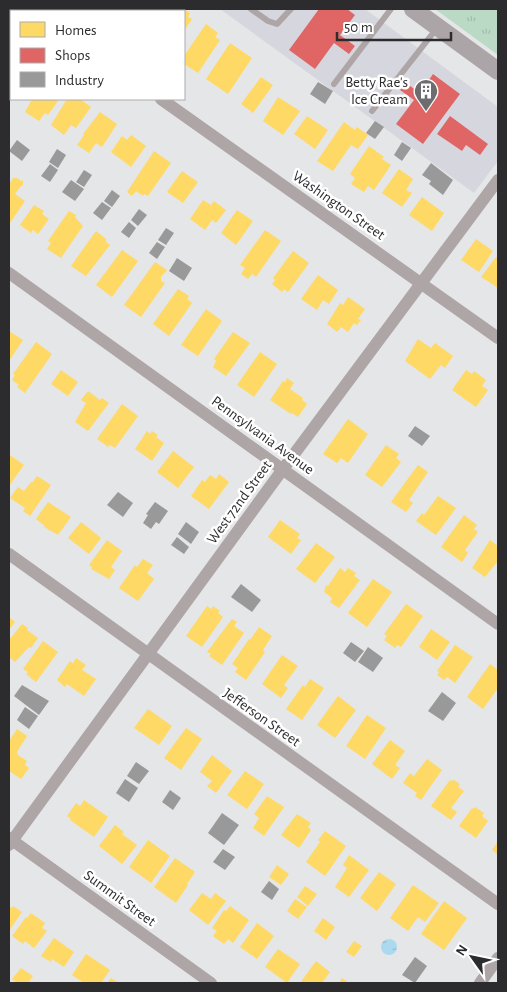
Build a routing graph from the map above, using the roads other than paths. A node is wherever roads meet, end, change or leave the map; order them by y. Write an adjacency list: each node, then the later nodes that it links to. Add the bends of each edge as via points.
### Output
1 (252, 9): 2 (lane, via 278,24)
2 (291, 9)
3 (391, 9): 7 (lane)
4 (413, 9): 5 (main road)
5 (437, 27): 6 (main road); 9 (lane)
6 (498, 71)
7 (334, 84)
8 (162, 100): 12 (street, Washington Street)
9 (372, 111)
10 (498, 180): 12 (street, West 72nd Street)
11 (9, 273): 14 (street, Pennsylvania Avenue)
12 (421, 283): 13 (street, Washington Street); 14 (street, West 72nd Street)
13 (498, 338)
14 (282, 469): 16 (street, Pennsylvania Avenue); 17 (street, West 72nd Street)
15 (9, 554): 17 (street, Jefferson Street)
16 (498, 624)
17 (147, 655): 18 (street, West 72nd Street); 19 (street, Jefferson Street)
18 (10, 841): 21 (street, Summit Street)
19 (498, 904)
20 (498, 958): 22 (street)
21 (211, 983)
22 (480, 983)

